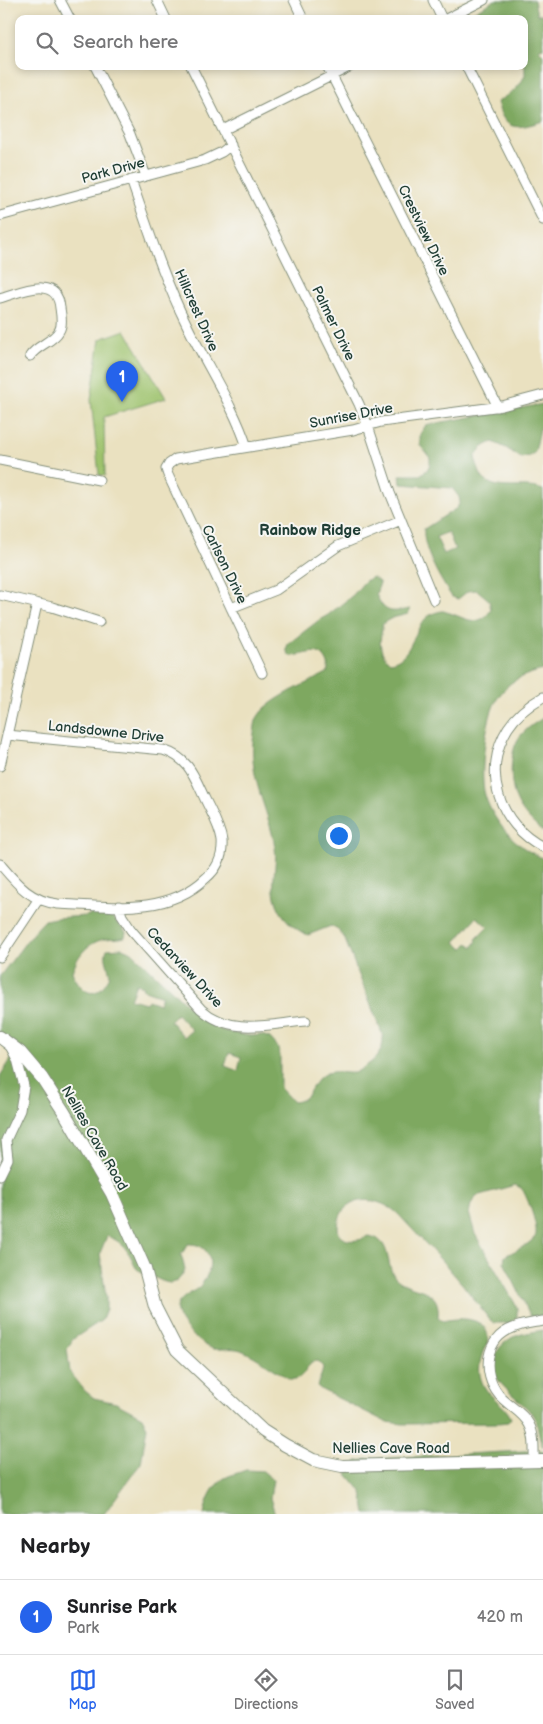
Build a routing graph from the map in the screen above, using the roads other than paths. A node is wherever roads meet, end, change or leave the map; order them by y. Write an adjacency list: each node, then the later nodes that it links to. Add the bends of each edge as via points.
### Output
1 (60, 0): 6 (street)
2 (157, 0): 7 (street)
3 (294, 0): 8 (street)
4 (433, 0): 9 (street)
5 (484, 0): 10 (street)
6 (68, 15)
7 (164, 15)
8 (301, 15)
9 (440, 15)
10 (454, 15)
11 (97, 70): 19 (street, via 130,134)
12 (193, 70): 17 (street, Palmer Drive)
13 (329, 70): 16 (street, Crestview Drive)
14 (343, 70): 16 (street)
15 (468, 70): 22 (street)
16 (332, 76): 17 (street); 26 (street, Crestview Drive)
17 (223, 130): 18 (street, Palmer Drive)
18 (231, 145): 19 (street, Park Drive, via 205,160); 27 (street, Palmer Drive)
19 (146, 176): 20 (street, Park Drive)
20 (130, 180): 21 (street, Park Drive); 28 (street, Hillcrest Drive, via 173,297)
21 (0, 214)
22 (543, 220)
23 (0, 298): 24 (street, via 41,287 57,295 60,303 59,331)
24 (30, 356)
25 (543, 395): 26 (street, Sunrise Drive)
26 (498, 407): 27 (street, Sunrise Drive)
27 (368, 426): 28 (street, Sunrise Drive); 32 (street, Palmer Drive, via 380,468)
28 (247, 447): 30 (street, Sunrise Drive, via 176,459)
29 (0, 460): 31 (street)
30 (168, 466): 36 (street, Carlson Drive, via 168,475)
31 (100, 480)
32 (401, 520): 34 (street, Palmer Drive); 36 (street, via 338,546 276,590)
33 (0, 595): 35 (street)
34 (434, 600)
35 (37, 604): 37 (street); 40 (street)
36 (231, 608): 38 (street, Carlson Drive)
37 (99, 622)
38 (262, 673)
39 (543, 697): 42 (street, via 521,713 508,728 498,751 495,770 498,793 506,813 523,834)
40 (7, 735): 41 (street); 45 (street, Landsdowne Drive, via 163,750 178,756 191,770 219,830 222,849 218,862 200,885 182,896 148,905)
41 (0, 766)
42 (543, 847)
43 (0, 864): 44 (street, via 23,890)
44 (38, 900): 45 (street, Landsdowne Drive, via 58,904); 46 (street)
45 (119, 906): 47 (street, Cedarview Drive, via 131,930 214,1019 243,1026)
46 (0, 957)
47 (306, 1021)
48 (4, 1039): 49 (street, via 17,1059 24,1086 20,1110 6,1140 8,1159); 51 (street, Nellies Cave Road, via 42,1078 112,1194 145,1269 155,1307 177,1350 263,1431 313,1460 342,1466)
49 (0, 1175)
50 (543, 1321): 51 (street, via 513,1328 502,1335 487,1359 489,1378 497,1393 530,1426)
51 (539, 1461)

